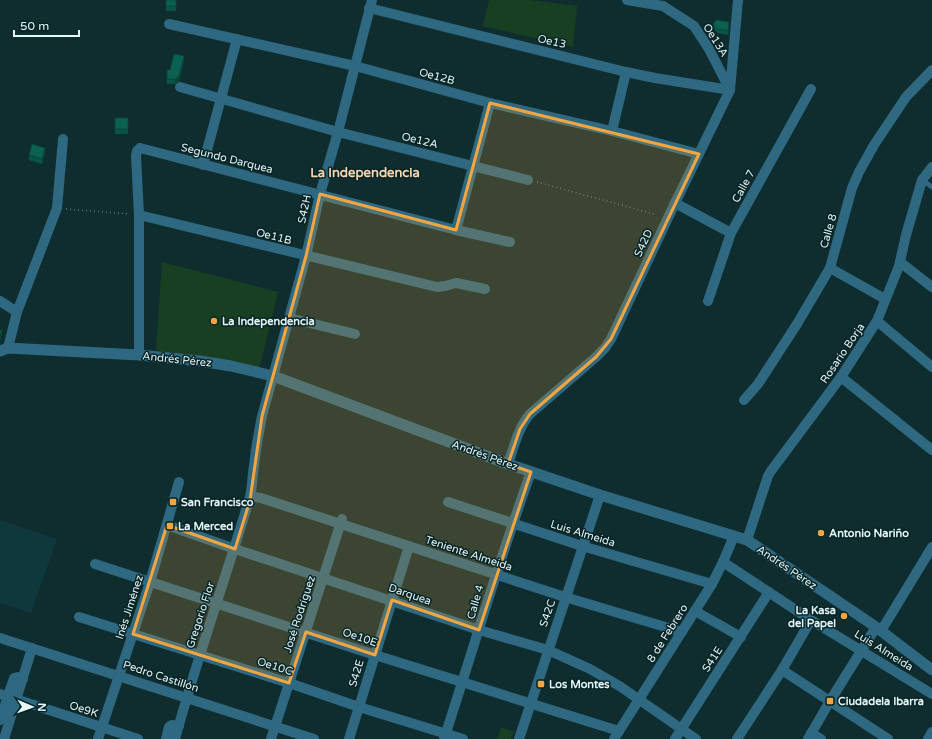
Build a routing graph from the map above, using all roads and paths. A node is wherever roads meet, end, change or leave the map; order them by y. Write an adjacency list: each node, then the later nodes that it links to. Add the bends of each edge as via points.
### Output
1 (627, 0): 11 (street, Oe13A, via 663,6 694,26)
2 (738, 0): 11 (street, S42D)
3 (370, 4): 6 (street, S42H); 8 (street, Oe13)
4 (169, 24): 5 (street, Oe12B)
5 (237, 39): 6 (street, Oe12B); 12 (street)
6 (355, 66): 13 (street, Oe12B); 15 (street, S42H)
7 (932, 70): 34 (street, Calle 8, via 906,97 858,172)
8 (626, 72): 11 (street, Oe13); 14 (street)
9 (180, 87): 12 (street, Oe12A)
10 (811, 89): 30 (street, Calle 7)
11 (730, 90): 17 (street, S42D)
12 (222, 98): 15 (street, Oe12A); 18 (street)
13 (490, 103): 14 (street, Oe12B); 19 (street)
14 (612, 131): 17 (street, Oe12B)
15 (338, 132): 19 (street, Oe12A); 24 (street, S42H)
16 (63, 139): 26 (street)
17 (699, 154): 25 (street, S42D)
18 (203, 165): 24 (street, Segundo Darquea); 28 (street, Segundo Darquea, via 138,149 136,156)
19 (472, 166): 21 (street, Oe12A); 29 (street)
20 (932, 167): 22 (street, Rosario Borja)
21 (528, 180): 27 (path)
22 (922, 180): 23 (lane); 33 (street, Rosario Borja)
23 (932, 187)
24 (320, 194): 29 (street, Segundo Darquea); 32 (street, S42H)
25 (675, 202): 30 (street); 51 (street, S42D, via 611,339 596,357 530,414 520,429)
26 (57, 208): 28 (path); 40 (street)
27 (654, 214)
28 (139, 215): 32 (street, Oe11B); 45 (street, Segundo Darquea)
29 (456, 230): 31 (street, Segundo Darquea)
30 (731, 232): 39 (street, Calle 7)
31 (510, 242)
32 (306, 256): 36 (street, Oe11B, via 437,286 456,283); 41 (street, S42H)
33 (900, 262): 35 (street); 37 (street, Rosario Borja)
34 (830, 268): 37 (street); 49 (street, Calle 8, via 763,377)
35 (932, 287)
36 (485, 289)
37 (885, 299): 42 (street, Rosario Borja)
38 (0, 301): 40 (street)
39 (708, 301)
40 (18, 312): 44 (street)
41 (289, 318): 43 (street); 47 (street, S42H)
42 (877, 321): 46 (street); 48 (street, Rosario Borja)
43 (354, 334)
44 (4, 350): 45 (street, Andrés Pérez)
45 (139, 355): 47 (street, Andrés Pérez, via 200,361)
46 (932, 367)
47 (273, 376): 51 (street, Andrés Pérez); 55 (street, S42H, via 257,440)
48 (841, 377): 50 (street); 61 (street, Rosario Borja, via 768,476)
49 (744, 400)
50 (932, 450)
51 (508, 464): 52 (street, Andrés Pérez)
52 (531, 472): 54 (street, Andrés Pérez); 58 (street, Calle 4)
53 (179, 482): 59 (street, Inés Jiménez)
54 (600, 495): 60 (street, Andrés Pérez); 63 (street, S42C)
55 (250, 500): 57 (street, Teniente Almeida, via 254,497 261,498); 65 (street, Gregorio Flor)
56 (448, 502): 58 (street, Luis Almeida)
57 (342, 522): 62 (street, Teniente Almeida); 69 (street, José Rodríguez)
58 (513, 523): 63 (street, Luis Almeida); 68 (street, Calle 4)
59 (167, 525): 65 (street, Darquea); 70 (street, Inés Jiménez)
60 (734, 536): 61 (street, Andrés Pérez); 66 (street, 8 de Febrero)
61 (747, 540): 79 (street, Andrés Pérez)
62 (408, 546): 68 (street, Teniente Almeida); 74 (street, S42E)
63 (582, 546): 71 (street, Luis Almeida); 73 (street, S42C)
64 (932, 547): 79 (street)
65 (235, 549): 69 (street, Darquea); 75 (street, Gregorio Flor)
66 (723, 562): 71 (street, 8 de Febrero); 72 (street, Luis Almeida)
67 (94, 564): 70 (street, Oe10E)
68 (496, 575): 73 (street, Teniente Almeida); 80 (street, Calle 4)
69 (323, 578): 74 (street, Darquea); 81 (street, José Rodríguez)
70 (150, 582): 75 (street, Oe10E); 83 (street, Inés Jiménez)
71 (712, 584): 76 (street, 8 de Febrero)
72 (769, 592): 78 (street, Luis Almeida); 84 (street, S41E)
73 (566, 597): 82 (street, Teniente Almeida); 87 (street, S42C)
74 (392, 600): 80 (street, Darquea); 90 (street, S42E)
75 (216, 604): 81 (street, Oe10E); 89 (street, Gregorio Flor)
76 (695, 611): 82 (street, 8 de Febrero); 84 (street)
77 (80, 617): 83 (street, Oe10C)
78 (811, 620): 88 (street, Luis Almeida); 91 (street)
79 (878, 629): 88 (street); 92 (street, Andrés Pérez)
80 (479, 630): 87 (street, Darquea); 95 (street, Calle 4)
81 (306, 632): 90 (street, Oe10E); 94 (street, José Rodríguez)
82 (682, 632): 99 (street, 8 de Febrero)
83 (133, 634): 89 (street, Oe10C); 93 (street, Inés Jiménez)
84 (741, 637): 107 (street, S41E)
85 (0, 638): 86 (street, Pedro Castillón)
86 (32, 648): 93 (street, Pedro Castillón); 97 (street, via 23,679)
87 (548, 650): 99 (street, Darquea, via 590,669); 101 (street, S42C)
88 (861, 650): 96 (street, Luis Almeida); 100 (street)
89 (200, 655): 94 (street, Oe10C); 98 (street, Gregorio Flor)
90 (375, 655): 95 (street, Oe10E); 102 (street, S42E)
91 (782, 670): 100 (street); 124 (street)
92 (932, 670)
93 (118, 676): 98 (street, Pedro Castillón); 106 (street, Inés Jiménez)
94 (289, 682): 102 (street, Oe10C); 105 (street, José Rodríguez)
95 (462, 682): 101 (street, Oe10E); 110 (street, Calle 4)
96 (932, 694)
97 (8, 697): 103 (street); 106 (street, Oe9K)
98 (187, 697): 104 (street, Gregorio Flor); 105 (street, Pedro Castillón)
99 (639, 700): 107 (street); 109 (street, 8 de Febrero)
100 (830, 701): 111 (street); 126 (street)
101 (529, 704): 109 (street, Oe10E); 121 (street, S42C)
102 (359, 707): 110 (street, Oe10C); 119 (street, S42E)
103 (3, 721): 112 (street)
104 (179, 726): 115 (street, via 169,727); 116 (street, Gregorio Flor)
105 (275, 726): 117 (street, José Rodríguez); 118 (street, Pedro Castillón)
106 (102, 728): 113 (street, Inés Jiménez); 114 (street, Oe9K)
107 (682, 729): 122 (street, S41E); 123 (street)
108 (932, 732): 127 (street)
109 (616, 735)
110 (445, 736): 120 (street, Oe10C)
111 (810, 736): 125 (street)
112 (4, 739)
113 (98, 739)
114 (138, 739)
115 (166, 739)
116 (175, 739)
117 (271, 739)
118 (314, 739)
119 (349, 739)
120 (463, 739)
121 (519, 739)
122 (675, 739)
123 (696, 739)
124 (737, 739)
125 (821, 739)
126 (888, 739)
127 (928, 739)

